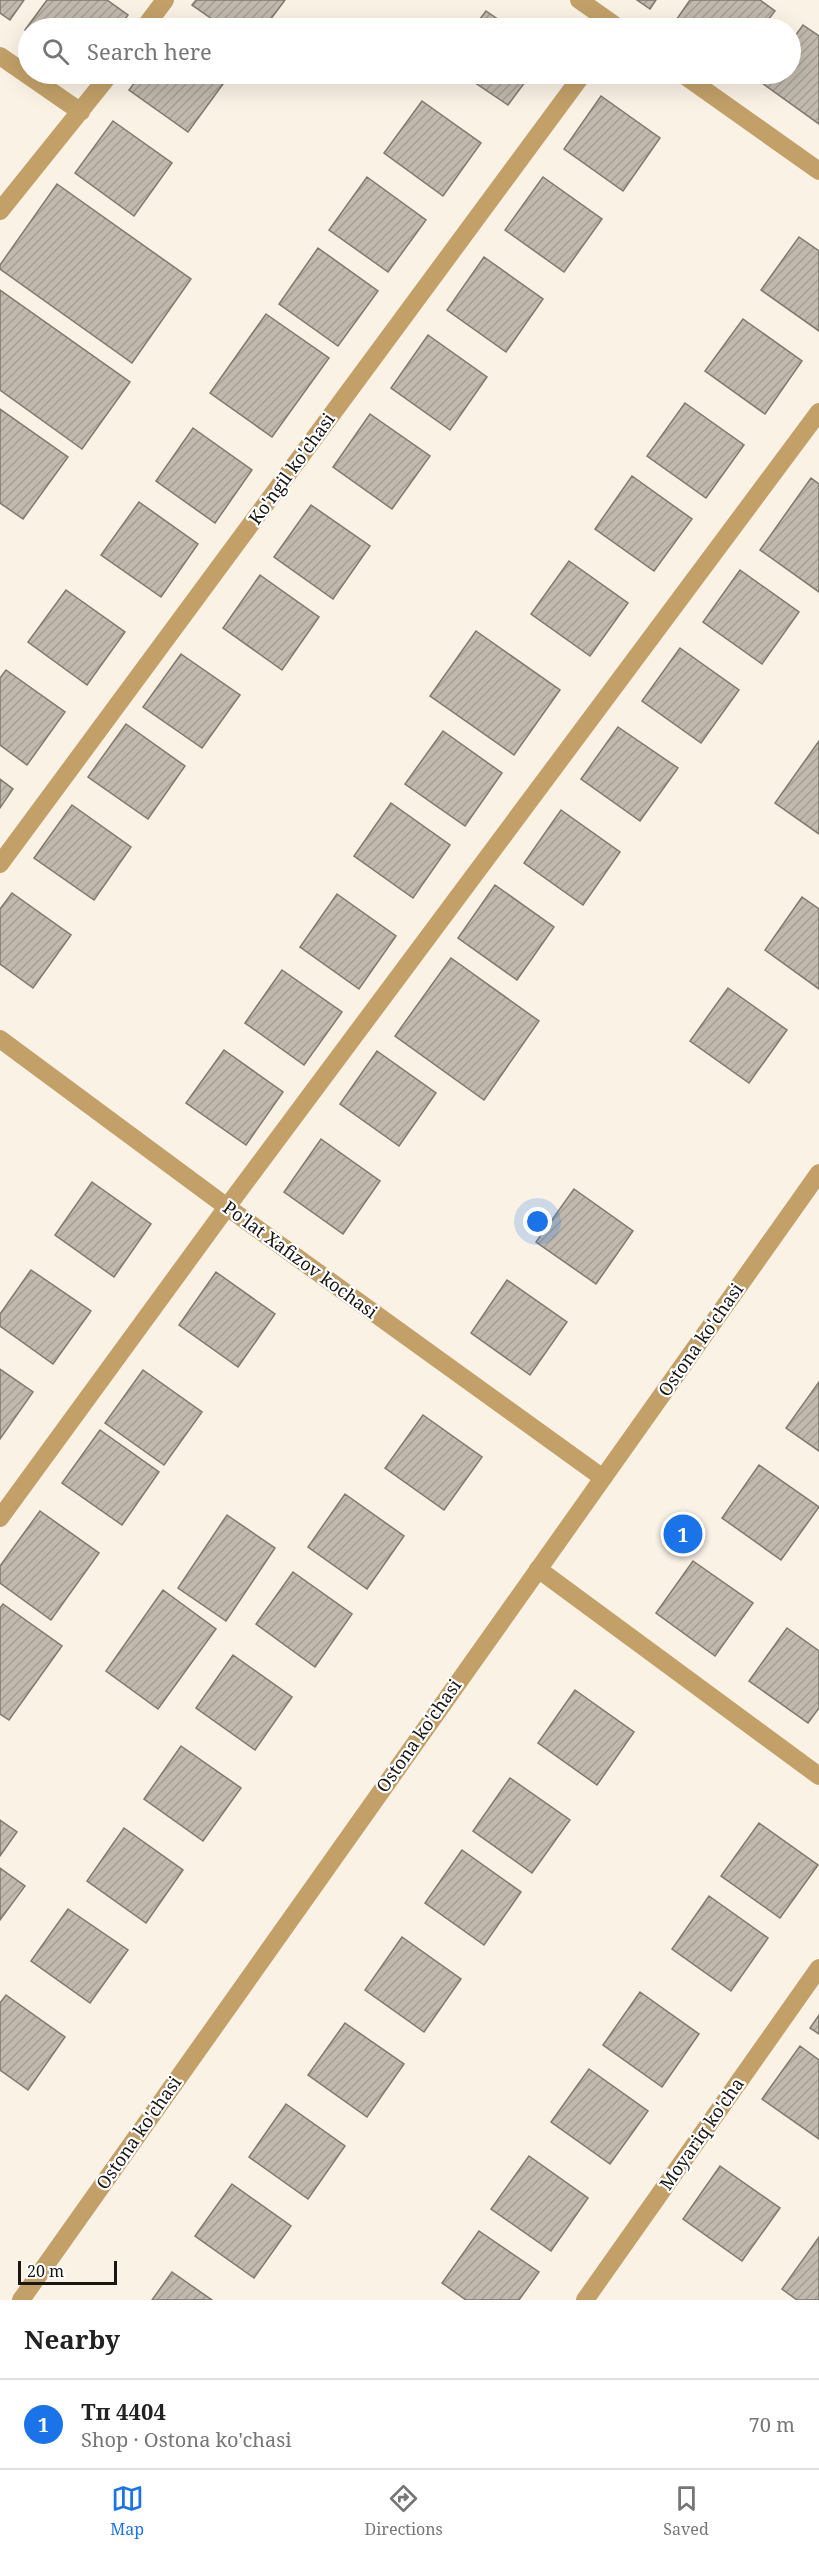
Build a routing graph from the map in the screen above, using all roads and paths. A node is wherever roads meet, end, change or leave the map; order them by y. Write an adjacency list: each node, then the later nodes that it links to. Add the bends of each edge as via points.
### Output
1 (165, 0): 3 (street)
2 (579, 0): 4 (street)
3 (152, 18)
4 (603, 18)
5 (0, 56): 6 (street)
6 (18, 68)
7 (40, 84): 11 (street)
8 (102, 84): 11 (street)
9 (576, 84): 15 (street, Ko'ngil ko'chasi)
10 (696, 84): 12 (street)
11 (81, 112): 13 (street)
12 (819, 171)
13 (0, 211)
14 (819, 412): 18 (street)
15 (0, 864)
16 (0, 1039): 18 (street, Po'lat Xafizov kochasi)
17 (819, 1173): 19 (street, Ostona ko'chasi)
18 (227, 1207): 19 (street, Po'lat Xafizov kochasi); 20 (street)
19 (603, 1478): 21 (street, Ostona ko'chasi)
20 (0, 1518)
21 (538, 1569): 22 (street); 24 (street, Ostona ko'chasi)
22 (819, 1776)
23 (819, 1968): 25 (street, Moyariq ko'cha)
24 (21, 2300)
25 (585, 2300)

